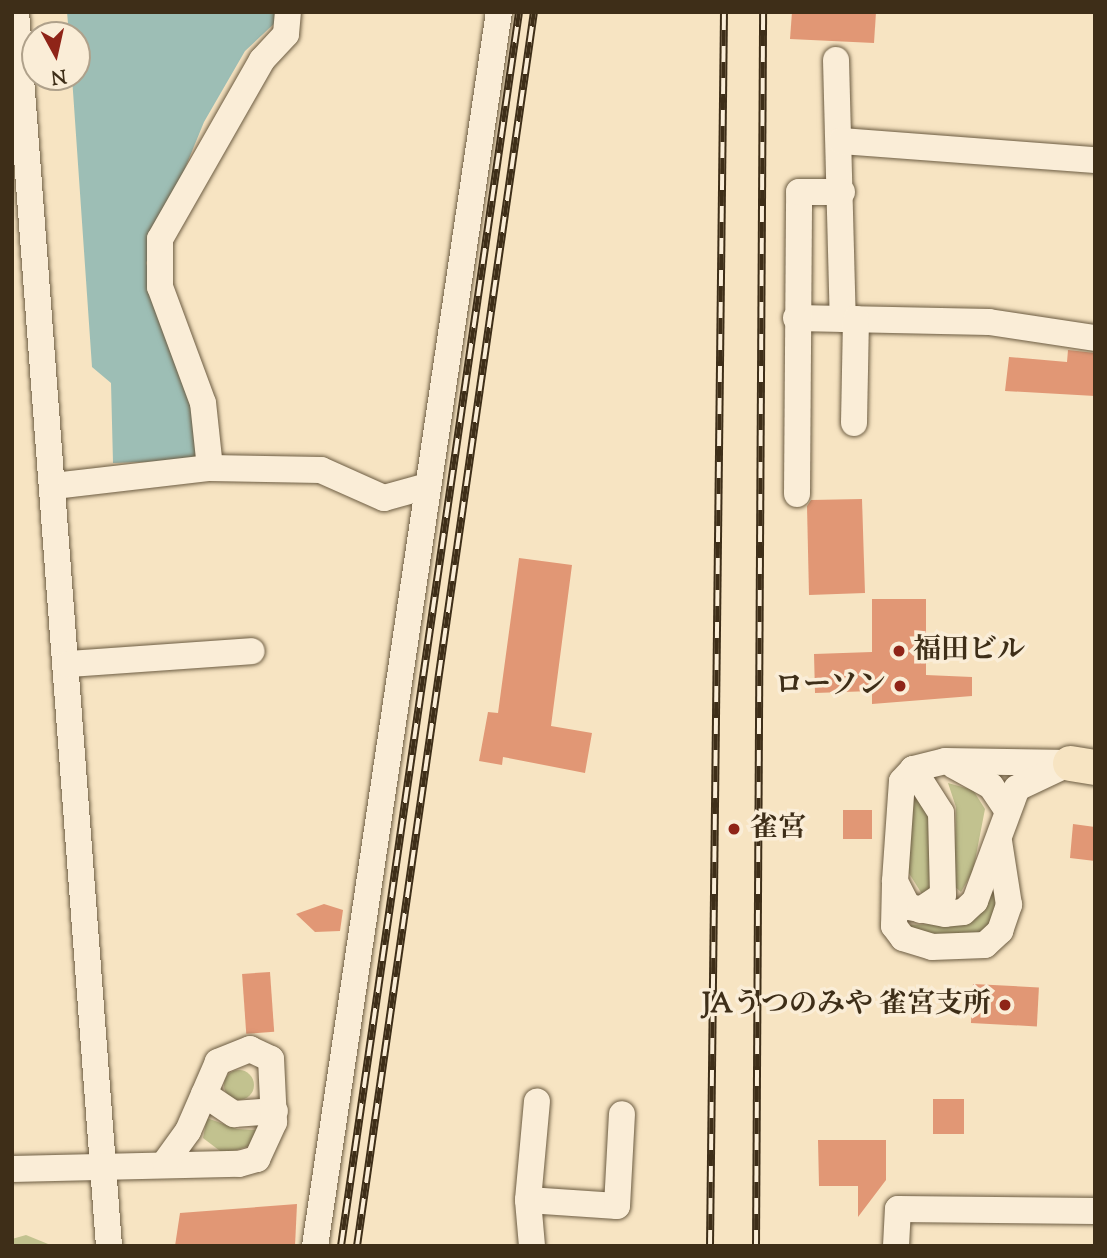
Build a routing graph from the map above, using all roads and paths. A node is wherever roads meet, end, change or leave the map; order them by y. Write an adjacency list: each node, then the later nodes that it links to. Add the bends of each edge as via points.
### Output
1 (16, 12): 13 (street)
2 (288, 12): 12 (street, via 286,33 262,60 160,239 160,287 203,402)
3 (499, 12): 14 (street)
4 (835, 60): 5 (street)
5 (841, 141): 6 (street); 7 (street)
6 (1095, 160)
7 (842, 192): 8 (street, via 799,192); 9 (street)
8 (796, 318): 9 (street); 15 (street)
9 (850, 319): 10 (street, via 989,322); 11 (street)
10 (1095, 338)
11 (855, 424)
12 (210, 468): 13 (street); 14 (street, via 321,470 384,498)
13 (54, 486): 17 (street)
14 (427, 486): 36 (street)
15 (797, 494)
16 (253, 651): 17 (street)
17 (68, 664): 29 (street)
18 (945, 761): 19 (street); 20 (street); 21 (street, via 990,786)
19 (1083, 765): 21 (street, via 1037,774 1017,788)
20 (914, 769): 23 (street, via 896,796); 24 (street, via 941,813 943,895)
21 (1006, 808): 22 (street)
22 (999, 839): 23 (street, via 1009,905 1000,931 985,945 932,947 903,938 894,926); 24 (street, via 975,901 963,912)
23 (895, 881): 24 (street, via 908,907)
24 (921, 910)
25 (537, 1101): 33 (street)
26 (199, 1106): 27 (street, via 234,1114); 27 (street, via 218,1062 250,1049 264,1053 276,1069); 30 (street); 31 (street, via 195,1137 217,1159)
27 (275, 1111): 31 (street, via 267,1144 257,1159)
28 (622, 1114): 33 (street, via 617,1206)
29 (104, 1163): 30 (street); 32 (street); 35 (street)
30 (165, 1163): 31 (street)
31 (239, 1164)
32 (12, 1169)
33 (528, 1200): 37 (street)
34 (1095, 1211): 38 (street, via 898,1209)
35 (108, 1246)
36 (315, 1246)
37 (532, 1246)
38 (896, 1246)

